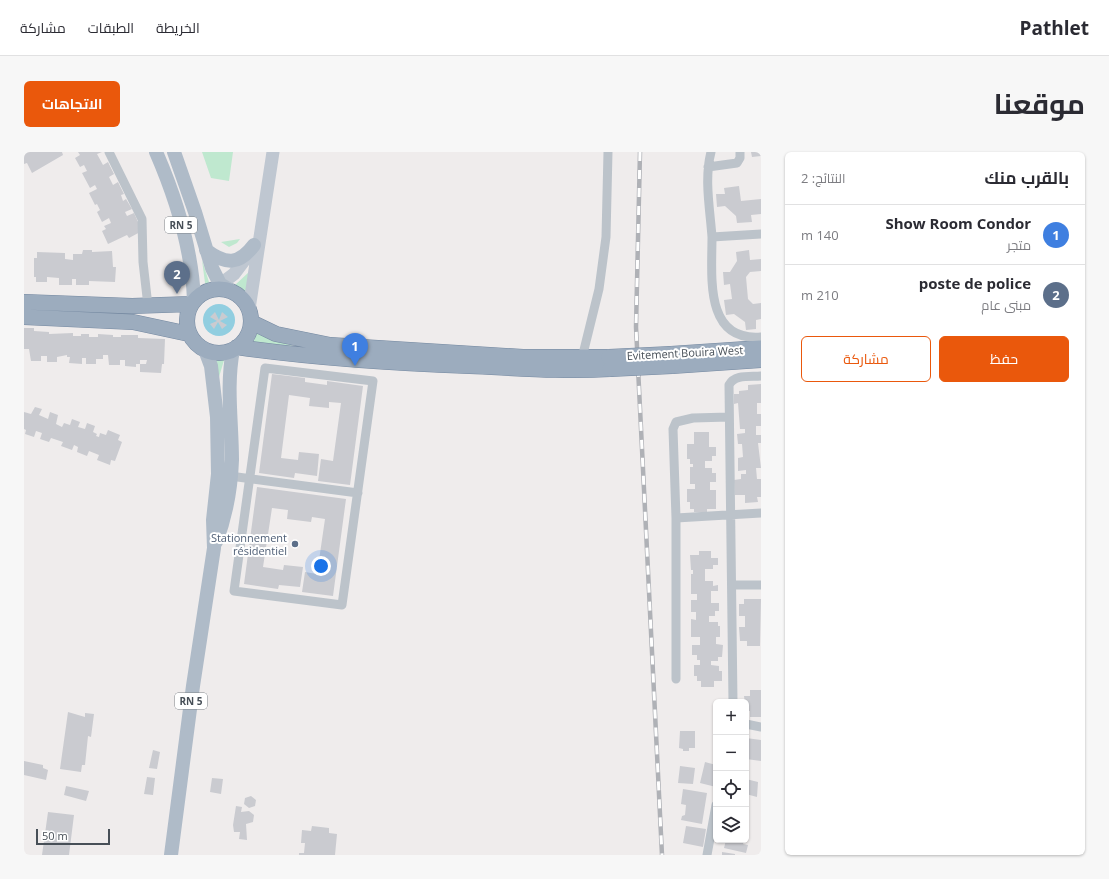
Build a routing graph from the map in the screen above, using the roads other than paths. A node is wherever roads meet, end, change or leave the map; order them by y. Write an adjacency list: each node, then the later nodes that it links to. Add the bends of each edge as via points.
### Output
1 (109, 152): 17 (street, via 142,219)
2 (156, 152): 16 (main road, RN 5, via 172,192 184,234 193,284)
3 (174, 152): 13 (main road, RN 5)
4 (273, 152): 9 (main road)
5 (608, 152): 30 (street, via 606,237 599,289)
6 (711, 152): 8 (street)
7 (740, 152): 8 (street, via 737,163)
8 (708, 167): 11 (street)
9 (262, 222): 12 (main road); 19 (main road)
10 (761, 234): 11 (street)
11 (712, 237): 21 (street, via 714,300 718,315 726,328)
12 (254, 245): 13 (main road, via 247,254 234,261 221,260); 14 (main road, via 249,256)
13 (206, 250): 14 (main road, RN 5)
14 (222, 288): 16 (highway, via 199,294); 19 (highway, via 242,298)
15 (24, 302): 17 (highway)
16 (192, 302): 17 (highway); 20 (highway, via 186,319)
17 (148, 306)
18 (24, 316): 20 (highway, via 132,322)
19 (250, 316): 23 (highway, via 247,336); 30 (highway, via 276,334 330,345 523,357)
20 (189, 334): 25 (highway)
21 (735, 334): 22 (street, via 749,338); 26 (street, via 732,340)
22 (761, 337)
23 (235, 348): 25 (highway, via 214,353); 29 (highway); 33 (main road, RN 5, via 229,382 232,462)
24 (761, 348): 26 (highway, Evitement Bouira West)
25 (205, 350): 39 (main road, RN 5, via 212,366 217,417 218,474 213,520)
26 (733, 350): 27 (highway, Evitement Bouira West)
27 (672, 360): 28 (highway, Evitement Bouira West); 30 (highway, Evitement Bouira West, bridge)
28 (761, 360)
29 (264, 361): 30 (highway); 34 (street); 35 (street, via 373,381)
30 (580, 364)
31 (761, 376): 32 (street, via 738,377 732,380 729,385)
32 (729, 417): 37 (street); 38 (street, via 693,418 676,422 673,430)
33 (230, 476): 34 (street); 39 (main road, RN 5, via 224,522)
34 (250, 479): 35 (street); 35 (street, via 234,591 342,605)
35 (358, 493)
36 (761, 513): 37 (street)
37 (731, 515): 38 (street); 40 (street)
38 (676, 518): 42 (street)
39 (214, 548): 47 (main road, RN 5)
40 (732, 585): 41 (street); 43 (street)
41 (761, 585)
42 (676, 679)
43 (733, 699)
44 (749, 724): 45 (street)
45 (761, 726)
46 (716, 807): 48 (street)
47 (171, 855)
48 (707, 855)

